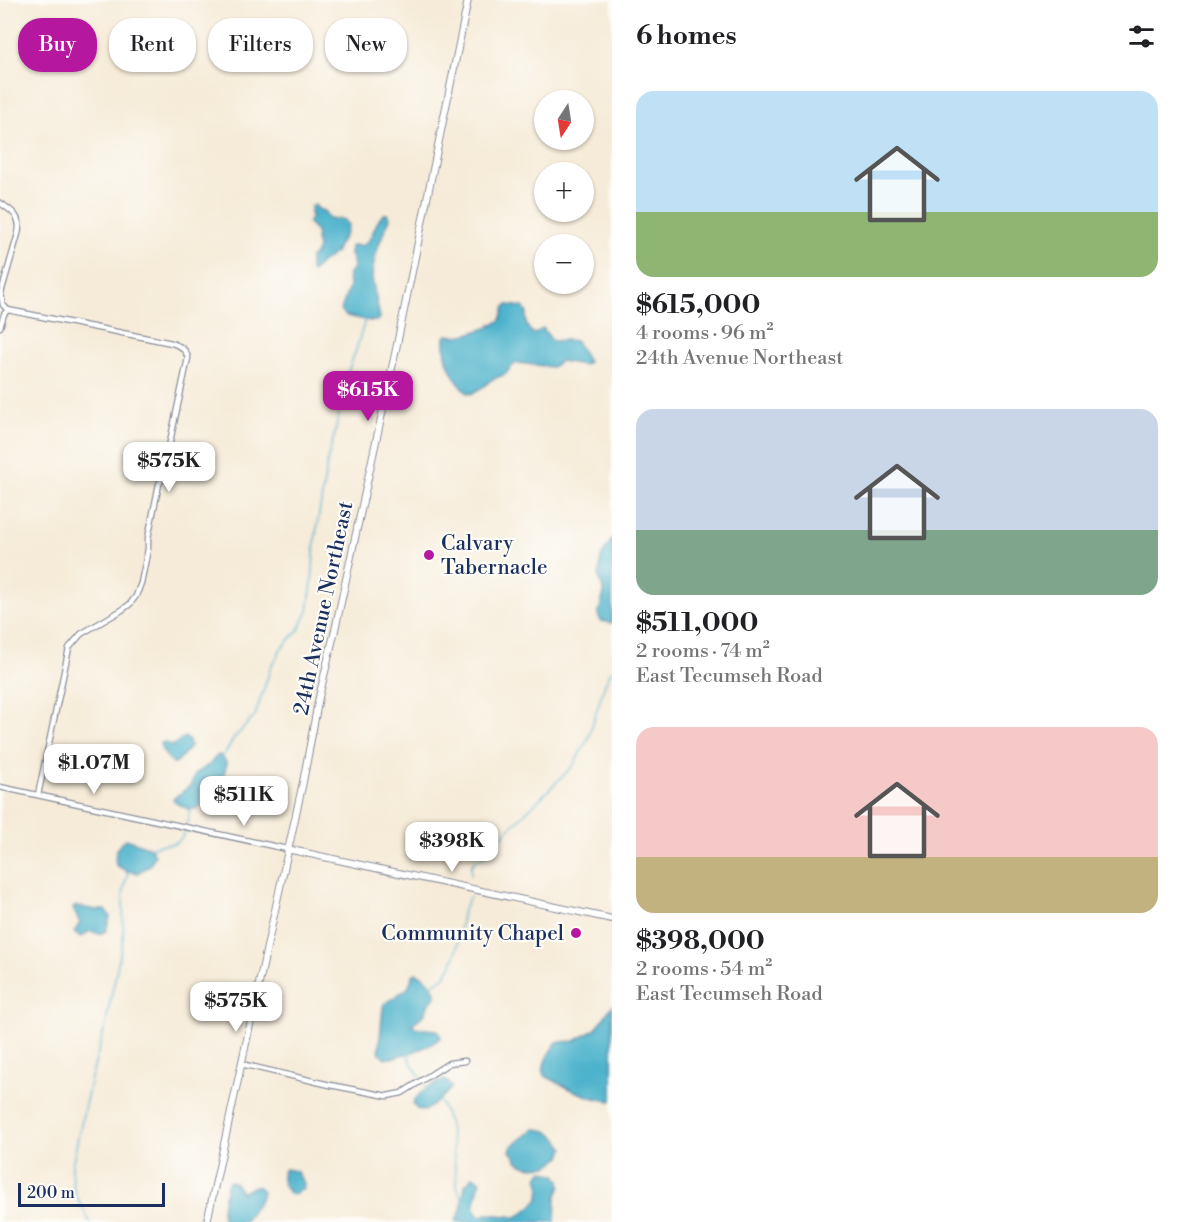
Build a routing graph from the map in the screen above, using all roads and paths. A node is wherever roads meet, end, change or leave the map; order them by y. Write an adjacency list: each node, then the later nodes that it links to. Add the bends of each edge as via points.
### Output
1 (468, 0): 7 (street, 24th Avenue Northeast)
2 (0, 202): 3 (street, via 19,220 1,293)
3 (8, 310): 4 (street); 6 (street, via 172,343 182,347 188,358 138,591 130,604 81,634 69,648)
4 (0, 327)
5 (0, 787): 6 (street)
6 (38, 795): 7 (street)
7 (287, 849): 8 (street); 10 (street, 24th Avenue Northeast)
8 (612, 920)
9 (465, 1061): 10 (street, via 449,1064 408,1090 387,1096)
10 (241, 1064): 11 (street, 24th Avenue Northeast)
11 (207, 1222)

